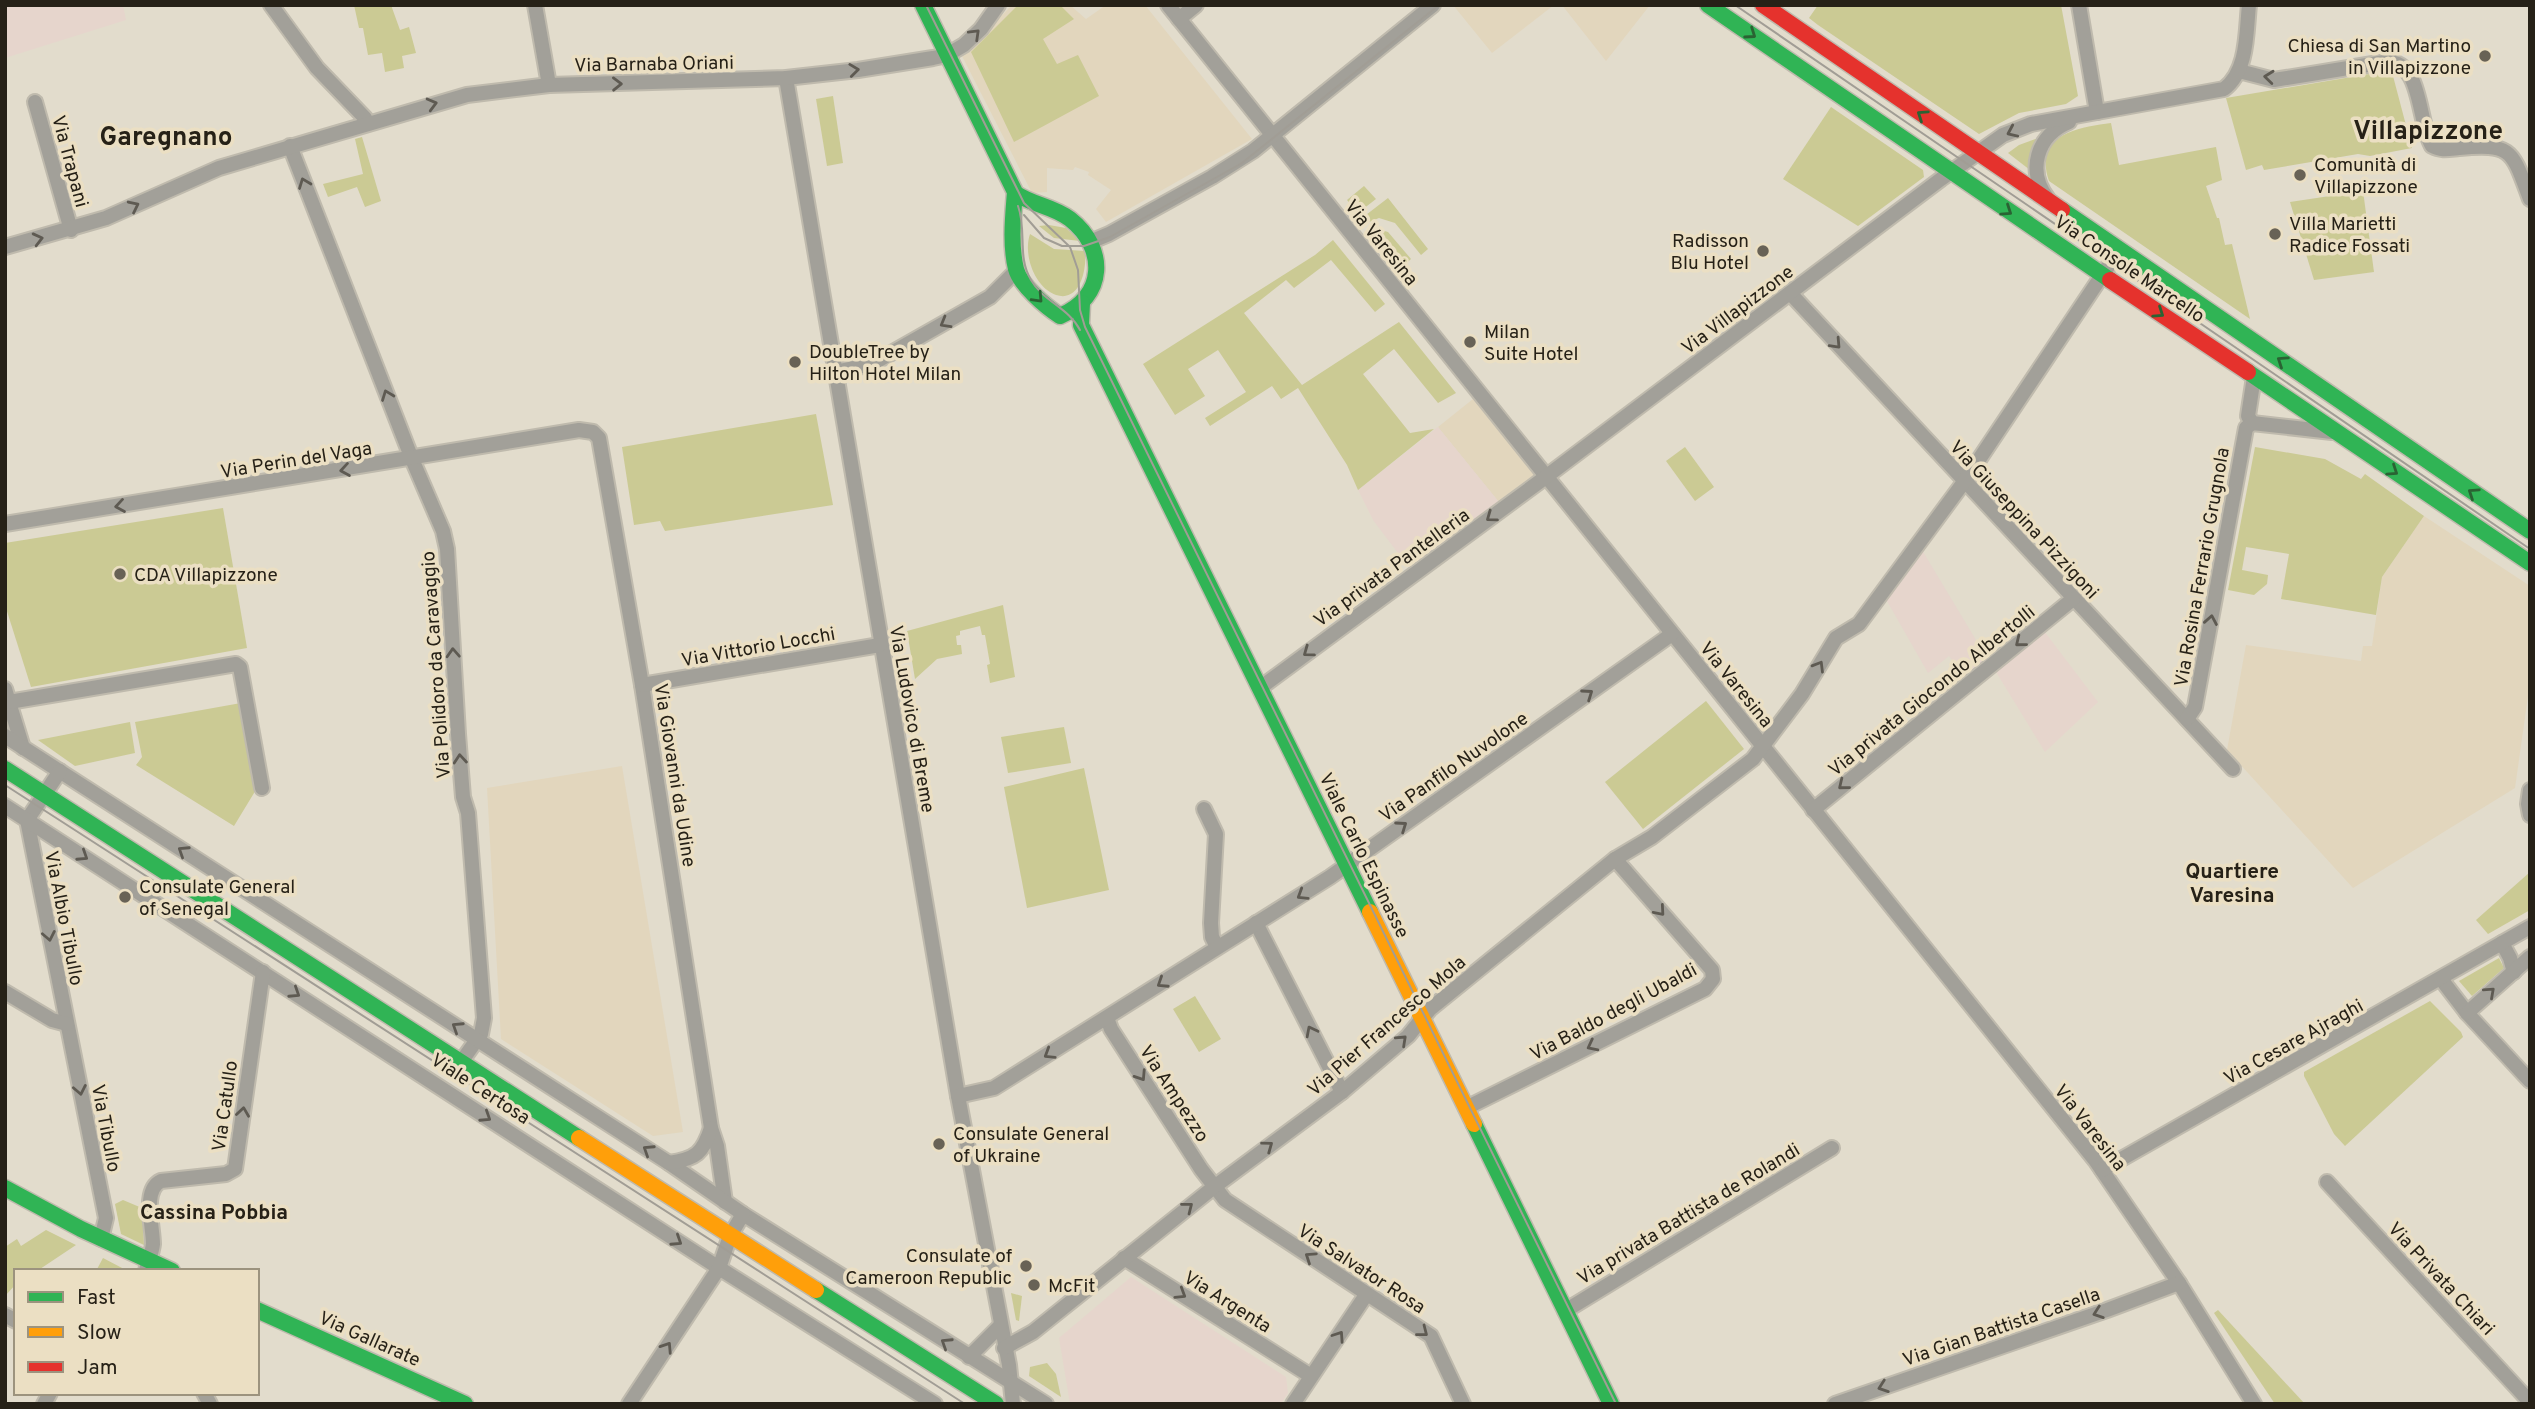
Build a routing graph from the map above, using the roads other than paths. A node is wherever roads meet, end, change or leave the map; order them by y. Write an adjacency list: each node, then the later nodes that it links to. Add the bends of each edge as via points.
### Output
1 (271, 5): 19 (street, via 317,68)
2 (535, 5): 16 (street)
3 (923, 5): 13 (main road)
4 (998, 5): 13 (street, one-way to 4, via 981,29)
5 (1168, 5): 12 (street, Via Varesina)
6 (1196, 5): 12 (street)
7 (1433, 5): 20 (street)
8 (1708, 5): 24 (main road, Via Console Marcello, one-way to 24)
9 (1763, 5): 22 (main road, Via Console Marcello, one-way to 9)
10 (2079, 5): 18 (street)
11 (2249, 5): 14 (street)
12 (1179, 19): 20 (street, Via Varesina)
13 (946, 55): 15 (street, Via Barnaba Oriani, one-way to 13); 25 (main road)
14 (2239, 71): 18 (street, via 2230,85 2214,93); 23 (street, one-way to 14, via 2497,147 2432,146 2409,71 2399,63 2274,80)
15 (786, 78): 16 (street, Via Barnaba Oriani, one-way to 15); 39 (street, Via Ludovico di Breme)
16 (549, 85): 19 (street, Via Barnaba Oriani, one-way to 16, via 467,95)
17 (35, 102): 28 (street, Via Trapani)
18 (2097, 112): 22 (street, one-way to 22, via 2015,129); 27 (street, via 2060,125 2041,145 2036,168)
19 (367, 124): 21 (street, Via Barnaba Oriani)
20 (1272, 136): 29 (street, via 1212,177 1109,234); 45 (street, Via Varesina)
21 (290, 146): 28 (street, Via Barnaba Oriani, one-way to 21, via 219,168); 44 (street, Via Polidoro da Caravaggio, one-way to 21)
22 (1979, 152): 24 (street, Via Villapizzone); 27 (main road, Via Console Marcello)
23 (2524, 165): 26 (street)
24 (1951, 172): 34 (main road, Via Console Marcello, one-way to 34); 35 (street, Via Villapizzone)
25 (1015, 193): 29 (main road, via 1060,213); 30 (main road)
26 (2530, 199)
27 (2052, 205): 32 (main road, Via Console Marcello)
28 (71, 230): 31 (street, Via Barnaba Oriani, one-way to 28)
29 (1085, 236): 30 (main road, via 1058,220 1032,221 1020,227); 36 (main road, via 1097,259 1097,275)
30 (1014, 240): 33 (main road)
31 (5, 247)
32 (2119, 250): 34 (street); 48 (main road, Via Console Marcello, one-way to 32)
33 (1016, 271): 37 (main road, one-way to 37, via 1035,296); 39 (street, one-way to 39, via 990,297 872,364)
34 (2102, 274): 40 (main road, Via Console Marcello, one-way to 40); 46 (street)
35 (1790, 293): 45 (street, Via Villapizzone); 46 (street, Via Giuseppina Pizzigoni, one-way to 46)
36 (1082, 303): 37 (main road); 38 (main road, Viale Carlo Espinasse)
37 (1060, 316): 38 (main road)
38 (1081, 325): 54 (main road, Viale Carlo Espinasse)
39 (835, 372): 52 (street, Via Ludovico di Breme)
40 (2254, 377): 41 (street, Via Rosina Ferrario Grugnola, via 2248,416); 43 (main road, Via Console Marcello)
41 (2252, 423): 43 (street); 56 (street, Via Rosina Ferrario Grugnola, one-way to 41, via 2195,707 2244,431)
42 (593, 432): 44 (street, Via Perin del Vaga, via 579,430); 53 (street, Via Giovanni da Udine, via 602,445)
43 (2336, 433): 49 (main road, Via Console Marcello, one-way to 49)
44 (412, 458): 47 (street, Via Perin del Vaga, one-way to 47); 86 (street, Via Polidoro da Caravaggio, one-way to 44, via 484,1018 463,797 447,549)
45 (1546, 477): 51 (street, Via Varesina); 54 (street, Via privata Pantelleria, one-way to 54)
46 (1964, 482): 50 (street, Via Giuseppina Pizzigoni); 58 (street, Via Pier Francesco Mola, one-way to 46, via 1836,638 1858,624)
47 (5, 524)
48 (2530, 531)
49 (2530, 563)
50 (2073, 599): 56 (street, Via Giuseppina Pizzigoni); 68 (street, Via privata Giocondo Albertolli, one-way to 68)
51 (1672, 634): 58 (street, Via Varesina); 72 (street, Via Panfilo Nuvolone, one-way to 51)
52 (880, 645): 53 (street, Via Vittorio Locchi); 90 (street, Via Ludovico di Breme)
53 (642, 685): 92 (street, Via Giovanni da Udine)
54 (1260, 688): 72 (main road, Viale Carlo Espinasse)
55 (7, 696): 59 (street); 63 (street, via 236,664)
56 (2187, 719): 61 (street, Via Giuseppina Pizzigoni)
57 (5, 736): 59 (street, Viale Certosa)
58 (1763, 747): 68 (street, Via Varesina); 71 (street, Via Pier Francesco Mola, via 1754,759 1652,837)
59 (23, 748): 62 (street, Viale Certosa)
60 (5, 769): 65 (main road, Viale Certosa)
61 (2232, 769)
62 (60, 771): 65 (street); 86 (street, Viale Certosa, one-way to 62)
63 (262, 788)
64 (2530, 790): 69 (street)
65 (45, 794): 70 (street); 87 (main road, Viale Certosa)
66 (5, 806): 70 (street, Viale Certosa)
67 (1205, 809): 76 (street, via 1216,834 1211,923)
68 (1813, 810): 95 (street, Via Varesina)
69 (2530, 815)
70 (27, 820): 78 (street, Viale Certosa, one-way to 78); 85 (street, Via Albio Tibullo, one-way to 85)
71 (1615, 859): 83 (street, Via Pier Francesco Mola); 91 (street, Via Baldo degli Ubaldi, one-way to 91, via 1712,970 1713,979 1705,989)
72 (1347, 865): 73 (street, Via Panfilo Nuvolone, one-way to 73); 83 (main road, Viale Carlo Espinasse)
73 (1256, 923): 76 (street, Via Panfilo Nuvolone); 89 (street, one-way to 73)
74 (2530, 927): 75 (street, Via Cesare Ajraghi)
75 (2502, 943): 79 (street); 80 (street, Via Cesare Ajraghi)
76 (1217, 947): 84 (street, Via Panfilo Nuvolone, one-way to 84)
77 (2530, 957): 79 (street)
78 (262, 972): 104 (street, Via Catullo, one-way to 78, via 153,1246 151,1194 156,1184 235,1169); 105 (street, Viale Certosa, one-way to 105)
79 (2514, 972): 82 (street, one-way to 79)
80 (2441, 979): 82 (street); 95 (street, Via Cesare Ajraghi)
81 (5, 992): 85 (street)
82 (2467, 1013): 88 (street)
83 (1422, 1017): 89 (street, Via Pier Francesco Mola, one-way to 83, via 1408,1036); 91 (main road, Viale Carlo Espinasse)
84 (1107, 1018): 90 (street, Via Panfilo Nuvolone, one-way to 90, via 993,1088); 97 (street, Via Ampezzo, one-way to 97)
85 (67, 1024): 102 (street, Via Tibullo, one-way to 102, via 106,1218)
86 (477, 1040): 87 (street, Viale Certosa); 94 (street, Viale Certosa, one-way to 86)
87 (461, 1062): 101 (main road, Viale Certosa)
88 (2530, 1081)
89 (1342, 1092): 97 (street, Via Pier Francesco Mola, one-way to 89)
90 (958, 1096): 110 (street, Via Ludovico di Breme)
91 (1466, 1108): 109 (main road, Viale Carlo Espinasse)
92 (711, 1128): 94 (street, via 697,1154); 99 (street, Via Giovanni da Udine)
93 (1832, 1148): 109 (street, Via privata Battista de Rolandi)
94 (669, 1163): 99 (street, Viale Certosa)
95 (2102, 1170): 106 (street, Via Varesina)
96 (2327, 1182): 115 (street, Via Privata Chiari)
97 (1214, 1187): 103 (street, Via Pier Francesco Mola, one-way to 97); 107 (street, Via Salvator Rosa, one-way to 97, via 1225,1200)
98 (5, 1188): 102 (main road)
99 (724, 1202): 100 (street, Viale Certosa)
100 (743, 1214): 101 (street); 112 (street, Viale Certosa, one-way to 100)
101 (730, 1236): 105 (street); 119 (main road, Viale Certosa)
102 (101, 1239): 104 (main road)
103 (1124, 1258): 111 (street, Via Pier Francesco Mola, via 1034,1332); 113 (street, Via Argenta, one-way to 113)
104 (147, 1266)
105 (719, 1268): 117 (street, one-way to 105); 118 (street, Viale Certosa)
106 (2179, 1283): 125 (street, Via Gian Battista Casella, one-way to 125); 126 (street, Via Varesina)
107 (1366, 1295): 113 (street, one-way to 107); 123 (street, Via Salvator Rosa, one-way to 123, via 1431,1336)
108 (259, 1311): 116 (main road, Via Gallarate)
109 (1565, 1311): 124 (main road, Viale Carlo Espinasse)
110 (1000, 1326): 111 (street, Via Ludovico di Breme); 112 (street)
111 (1004, 1348): 114 (street, Via Ludovico di Breme)
112 (968, 1357): 114 (street, Viale Certosa)
113 (1311, 1377): 122 (street)
114 (1010, 1381): 120 (street); 121 (street, Viale Certosa)
115 (2528, 1401)
116 (465, 1404)
117 (629, 1404)
118 (935, 1404)
119 (996, 1404)
120 (1013, 1404)
121 (1046, 1404)
122 (1293, 1404)
123 (1463, 1404)
124 (1611, 1404)
125 (1835, 1404)
126 (2254, 1404)

